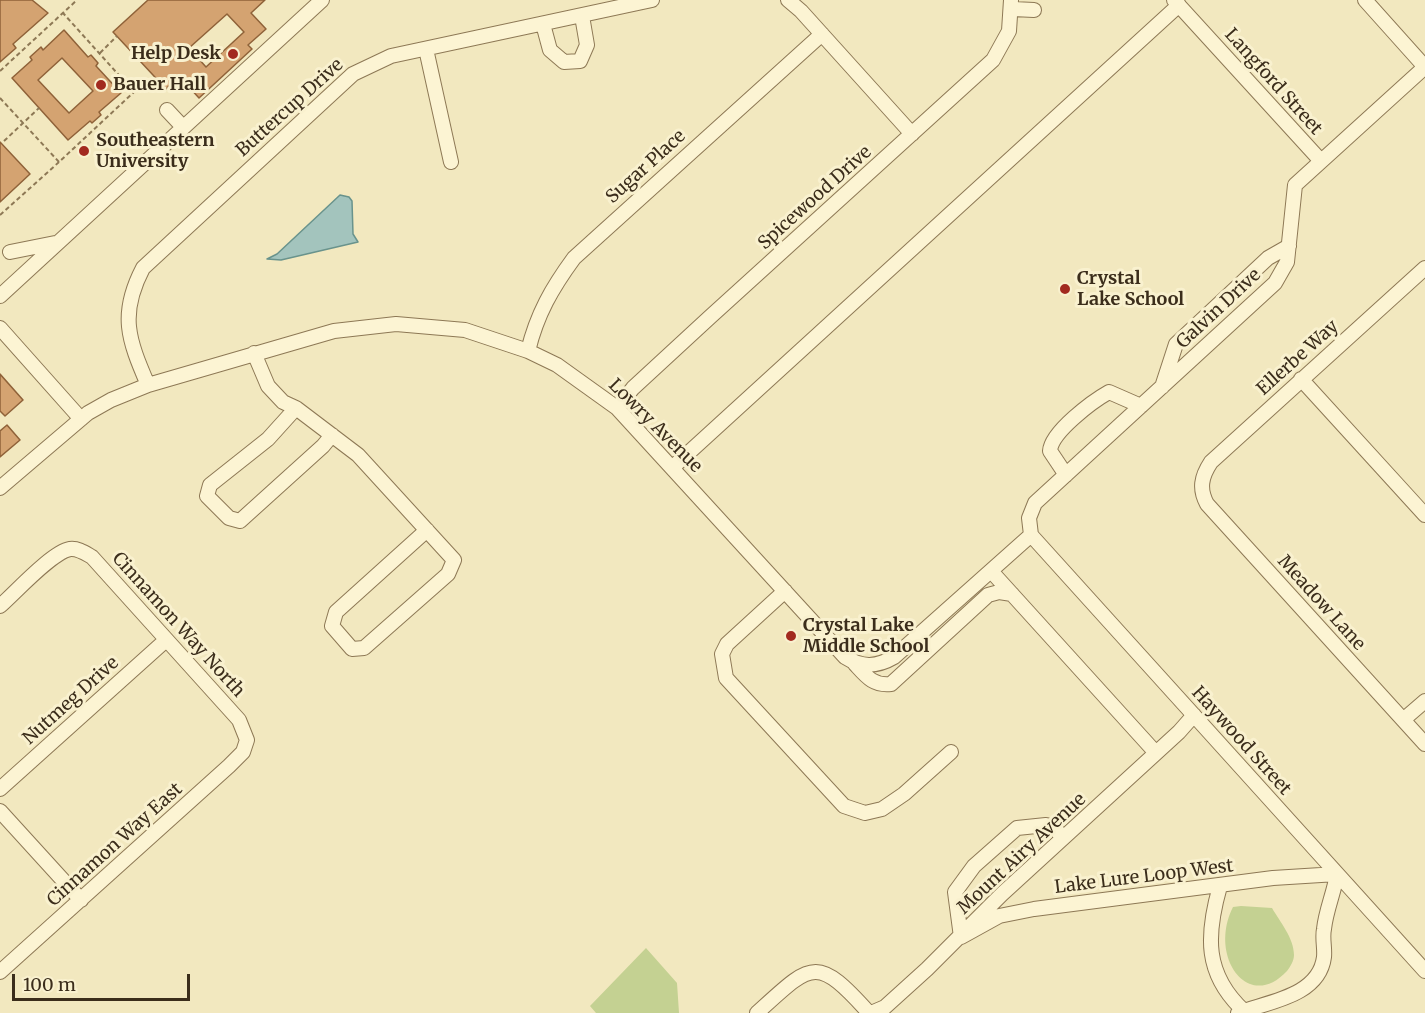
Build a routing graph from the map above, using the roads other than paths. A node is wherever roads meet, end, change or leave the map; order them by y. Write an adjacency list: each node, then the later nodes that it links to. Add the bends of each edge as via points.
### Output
1 (322, 0): 14 (street)
2 (652, 0): 8 (street, Buttercup Drive)
3 (788, 0): 10 (street)
4 (1365, 0): 12 (street)
5 (1177, 3): 16 (street, Langford Street); 34 (street)
6 (1012, 4): 7 (street); 15 (street, Spicewood Drive, via 1009,31 993,60)
7 (1034, 10)
8 (582, 16): 9 (street, Buttercup Drive); 9 (street, via 587,45 580,61 564,62 550,50)
9 (543, 24): 11 (street, Buttercup Drive)
10 (822, 34): 15 (street); 24 (street, Sugar Place, via 574,258 547,295)
11 (426, 49): 17 (street); 27 (street, Buttercup Drive, via 391,56 353,74 143,268 133,287 128,333)
12 (1425, 67): 16 (street, Galvin Drive)
13 (167, 110): 14 (street)
14 (182, 126): 18 (street)
15 (912, 134): 31 (street, Spicewood Drive, via 650,372)
16 (1321, 161): 19 (street, Galvin Drive, via 1295,185)
17 (451, 162)
18 (57, 242): 20 (street); 22 (street)
19 (1289, 246): 28 (street, Galvin Drive, via 1287,262 1275,282); 28 (street, via 1268,258 1176,344)
20 (10, 252)
21 (1425, 268): 26 (street, Ellerbe Way)
22 (0, 296)
23 (0, 328): 32 (street)
24 (528, 351): 25 (street, Lowry Avenue, via 465,330 396,324 334,331); 31 (street, Lowry Avenue, via 580,380)
25 (254, 353): 27 (street, Lowry Avenue); 30 (street, via 268,386 283,402)
26 (1301, 379): 36 (street, Ellerbe Way, via 1211,462); 38 (street)
27 (148, 385): 32 (street, Lowry Avenue, via 111,400)
28 (1162, 387): 29 (street, Galvin Drive)
29 (1141, 406): 35 (street, Galvin Drive); 35 (street, via 1109,392 1054,437 1050,451)
30 (296, 408): 33 (street); 33 (street, via 268,439 210,485 207,496 229,518 240,521)
31 (617, 408): 34 (street, Lowry Avenue)
32 (81, 419): 37 (street, Lowry Avenue)
33 (332, 435): 39 (street, via 358,455)
34 (673, 467): 42 (street, Lowry Avenue)
35 (1066, 475): 40 (street, Galvin Drive, via 1035,503 1029,518)
36 (1202, 481): 49 (street, Meadow Lane, via 1207,504)
37 (0, 488)
38 (1422, 505)
39 (427, 530): 39 (street, via 454,560 448,574 364,648 352,649 332,626 336,612)
40 (1031, 535): 41 (street); 48 (street, Haywood Street)
41 (991, 571): 43 (street); 46 (street, via 894,657 883,664)
42 (785, 591): 46 (street, Lowry Avenue, via 845,657); 52 (street, via 727,644 722,654 726,678 839,802 865,813 882,808)
43 (1012, 594): 46 (street, Lowry Avenue, via 988,595 891,684 870,681); 53 (street)
44 (0, 606): 45 (street, Cinnamon Way North, via 57,555 68,549 80,550 92,557)
45 (166, 640): 50 (street, Cinnamon Way North, via 239,720); 54 (street, Nutmeg Drive)
46 (862, 665)
47 (1425, 701): 49 (street)
48 (1194, 715): 53 (street, Mount Airy Avenue); 57 (street, Haywood Street)
49 (1404, 720): 51 (street, Meadow Lane)
50 (248, 740): 59 (street, Cinnamon Way East, via 243,752 229,766)
51 (1425, 744)
52 (951, 752)
53 (1156, 753): 56 (street, Mount Airy Avenue)
54 (0, 789)
55 (0, 811): 59 (street)
56 (1063, 838): 60 (street, Mount Airy Avenue); 60 (street, via 1054,827 1046,825 1017,828 974,866 955,892)
57 (1337, 874): 58 (street, Lake Lure Loop West); 61 (street, Haywood Street); 63 (street, via 1324,927 1324,958 1319,970 1285,998)
58 (1220, 886): 60 (street, Lake Lure Loop West, via 999,916); 63 (street, via 1210,930 1211,953 1227,995)
59 (81, 900): 62 (street, Cinnamon Way East)
60 (961, 937): 65 (street, Mount Airy Avenue, via 885,1008)
61 (1425, 971)
62 (0, 972)
63 (1241, 1012)
64 (758, 1013): 65 (street, via 794,979 817,972 832,975)
65 (870, 1013)

